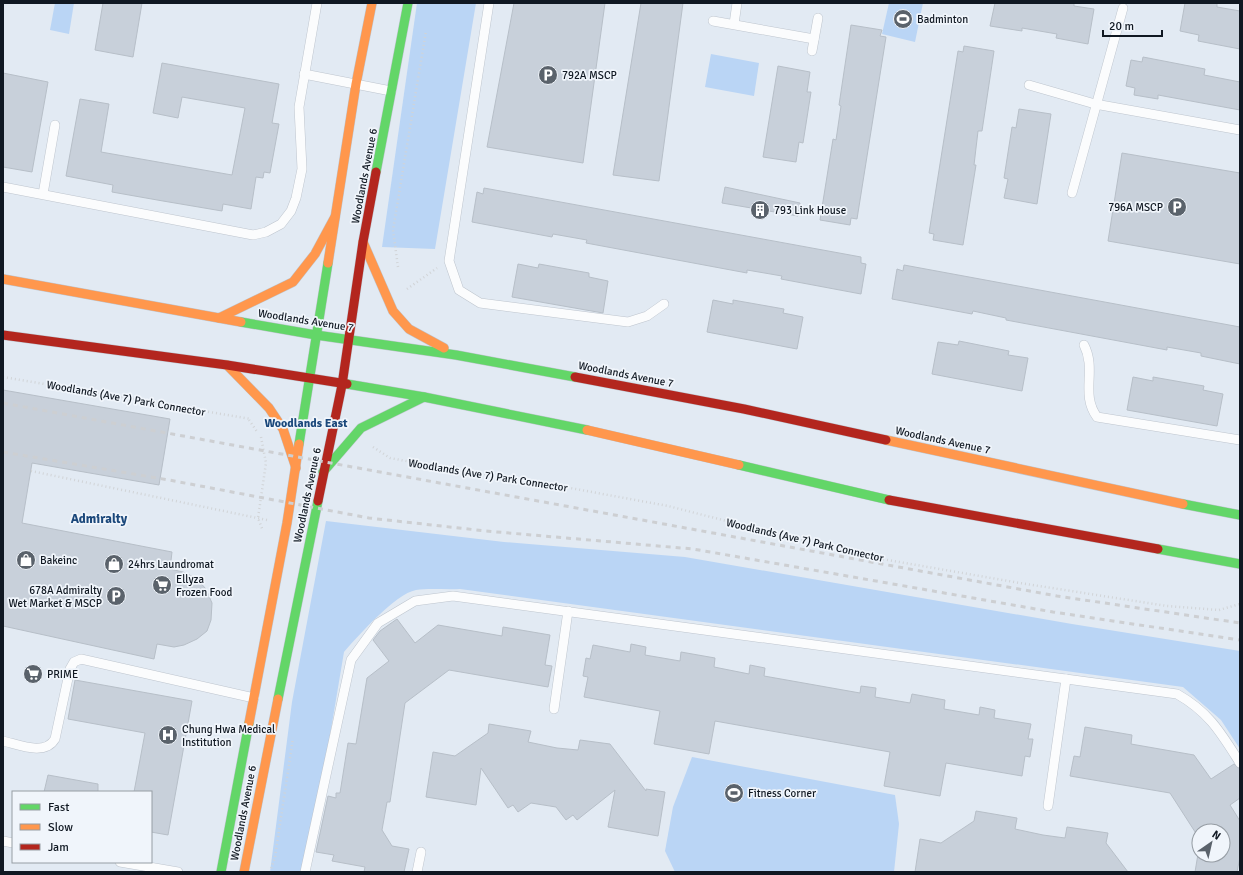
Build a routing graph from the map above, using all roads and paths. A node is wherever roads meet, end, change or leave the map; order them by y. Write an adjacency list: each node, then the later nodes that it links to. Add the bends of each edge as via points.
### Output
1 (316, 3): 13 (lane)
2 (372, 3): 14 (main road, Woodlands Avenue 6)
3 (408, 3): 16 (main road, Woodlands Avenue 6)
4 (489, 3): 25 (lane)
5 (738, 3): 9 (lane)
6 (1123, 8): 17 (lane)
7 (818, 18): 11 (lane)
8 (713, 22): 9 (lane)
9 (734, 24): 11 (lane)
10 (426, 28): 26 (path, via 393,230)
11 (814, 40): 12 (lane)
12 (812, 51)
13 (304, 74): 14 (lane); 22 (lane, via 299,107 302,169 296,198 291,211 281,224 266,232 253,235)
14 (356, 84): 16 (lane); 23 (main road, Woodlands Avenue 6)
15 (1029, 85): 17 (lane)
16 (393, 91): 24 (main road, Woodlands Avenue 6)
17 (1095, 104): 19 (lane); 21 (lane)
18 (55, 125): 22 (lane)
19 (1240, 130)
20 (3, 187): 22 (lane)
21 (1072, 193)
22 (43, 194)
23 (335, 217): 30 (main road, via 315,254 292,282); 32 (main road, Woodlands Avenue 6)
24 (363, 242): 33 (main road, Woodlands Avenue 6); 35 (main road, via 393,311 409,329)
25 (449, 260): 28 (path); 29 (lane, via 459,290 480,303 628,322 647,316)
26 (399, 269)
27 (3, 279): 30 (main road, Woodlands Avenue 7)
28 (403, 292)
29 (664, 304)
30 (219, 318): 32 (main road, Woodlands Avenue 7)
31 (3, 334): 36 (main road)
32 (316, 336): 33 (main road, Woodlands Avenue 7); 38 (main road, Woodlands Avenue 6)
33 (350, 339): 35 (main road, Woodlands Avenue 7); 39 (main road, Woodlands Avenue 6)
34 (1084, 345): 42 (lane, via 1089,357 1089,402 1097,418)
35 (456, 354): 47 (main road, Woodlands Avenue 7, via 744,409)
36 (227, 365): 38 (main road); 44 (main road, via 269,408 283,429)
37 (3, 377): 41 (path, Woodlands (Ave 7) Park Connector)
38 (310, 379): 39 (main road); 44 (main road, Woodlands Avenue 6)
39 (342, 385): 40 (main road); 46 (main road, Woodlands Avenue 6)
40 (424, 397): 46 (main road, via 361,428); 49 (main road, via 588,430 902,503)
41 (249, 420)
42 (1240, 440)
43 (368, 452): 50 (path, Woodlands (Ave 7) Park Connector, via 374,449 390,458 668,506 874,557 1020,583 1167,606 1219,610)
44 (296, 468): 48 (main road, Woodlands Avenue 6)
45 (31, 471): 48 (path)
46 (323, 472): 63 (main road, Woodlands Avenue 6)
47 (1240, 515)
48 (287, 523): 53 (main road, Woodlands Avenue 6)
49 (1240, 564)
50 (1240, 604)
51 (568, 612): 52 (lane); 54 (lane); 65 (lane, via 453,596 415,601 378,623 350,660)
52 (1066, 679): 57 (lane, via 1178,694 1195,704 1214,723); 58 (lane)
53 (254, 698): 56 (lane, via 81,659 74,662 70,668 55,739 51,746 42,749); 62 (main road, Woodlands Avenue 6)
54 (554, 709)
55 (294, 733): 64 (path, via 275,857)
56 (3, 741)
57 (1240, 763)
58 (1048, 806)
59 (421, 852): 66 (lane)
60 (126, 863): 61 (lane)
61 (178, 872)
62 (221, 872)
63 (244, 872)
64 (270, 872)
65 (305, 872)
66 (417, 872)

